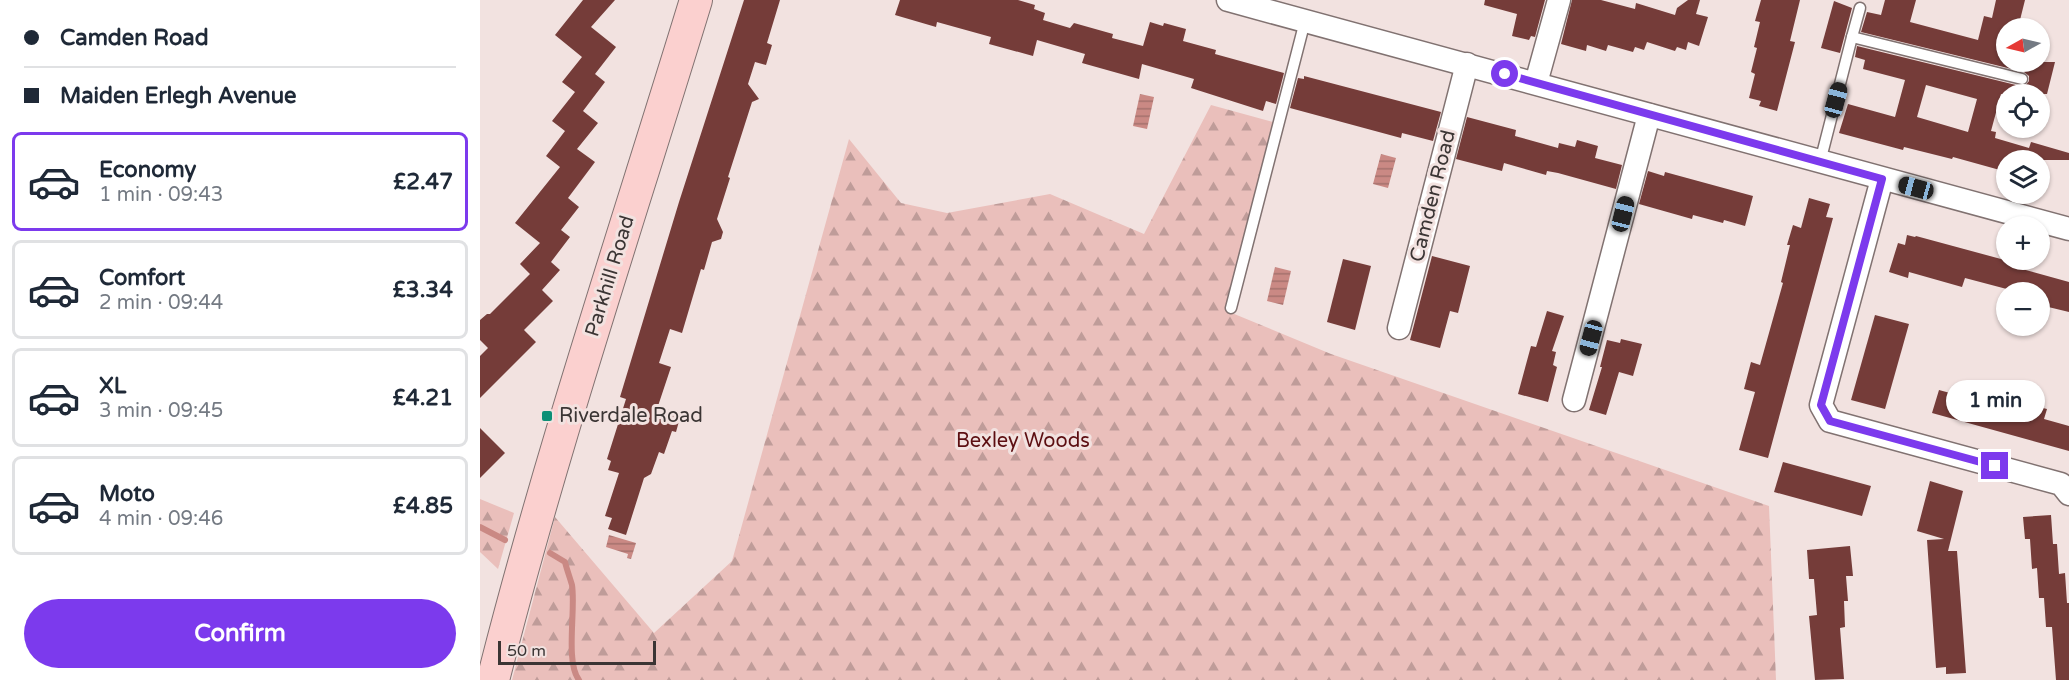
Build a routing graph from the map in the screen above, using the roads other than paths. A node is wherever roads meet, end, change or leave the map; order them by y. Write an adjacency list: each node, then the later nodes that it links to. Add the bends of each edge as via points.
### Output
1 (696, 0): 18 (main road, Parkhill Road)
2 (1228, 0): 5 (street)
3 (1559, 0): 9 (street)
4 (1860, 8): 6 (lane)
5 (1302, 13): 7 (street); 14 (lane)
6 (1852, 37): 8 (lane); 11 (lane)
7 (1467, 64): 9 (street); 15 (street, Camden Road)
8 (2022, 79)
9 (1536, 83): 10 (street)
10 (1649, 115): 11 (street); 16 (street)
11 (1820, 162): 12 (street)
12 (1882, 179): 13 (street); 17 (street, via 1821,405 1830,421 2061,484)
13 (2069, 229)
14 (1231, 308)
15 (1399, 328)
16 (1575, 400)
17 (2069, 494)
18 (489, 676)

